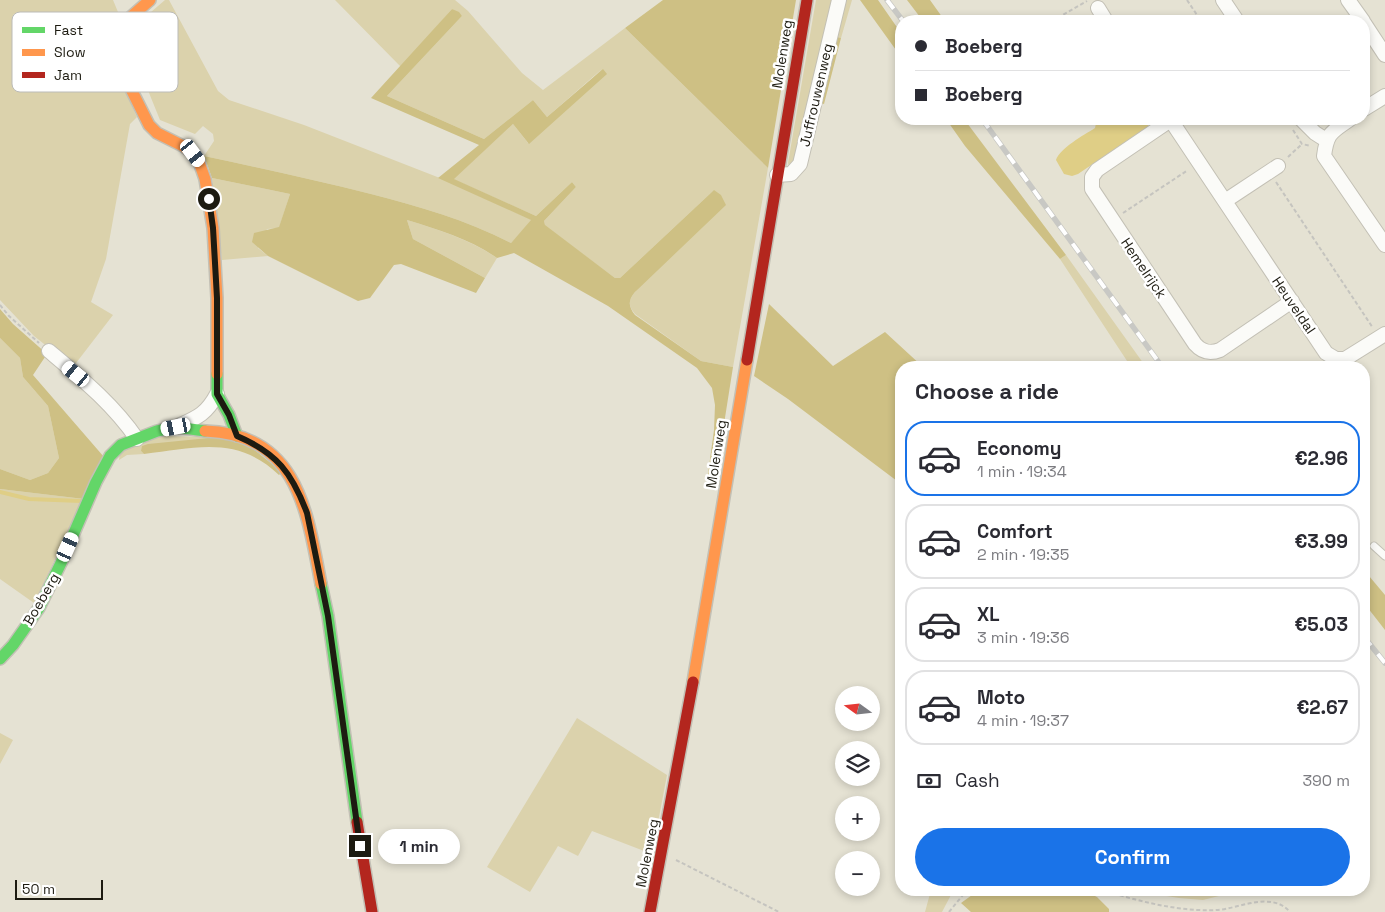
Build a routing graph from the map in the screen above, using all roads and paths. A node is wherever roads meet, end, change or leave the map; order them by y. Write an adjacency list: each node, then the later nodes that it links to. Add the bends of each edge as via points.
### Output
1 (150, 0): 8 (street)
2 (806, 0): 27 (street, Molenweg)
3 (839, 0): 27 (street, Juffrouwenweg, via 800,164 792,174)
4 (1187, 0): 11 (path)
5 (1223, 0): 12 (street)
6 (1348, 0): 13 (street)
7 (1094, 4): 9 (path); 10 (street)
8 (136, 12)
9 (1067, 15)
10 (1102, 15)
11 (1197, 15)
12 (1233, 15)
13 (1358, 15)
14 (1370, 32): 15 (street)
15 (1385, 55)
16 (132, 92): 36 (street, via 149,125 193,153 200,162 205,179 214,236)
17 (1385, 96): 18 (street)
18 (1370, 105)
19 (1162, 125): 29 (street, Hemelrijck, via 1094,173 1092,189)
20 (1175, 125): 25 (street, Heuveldal)
21 (1307, 125): 23 (street)
22 (1342, 125): 23 (street)
23 (1326, 140): 30 (street, via 1324,156)
24 (1302, 144): 26 (path)
25 (1199, 163): 28 (street, Heuveldal); 29 (path)
26 (1274, 169): 28 (street); 34 (path)
27 (777, 175): 43 (street, Molenweg)
28 (1225, 201): 32 (street, Heuveldal)
29 (1112, 220): 32 (street, Hemelrijck, via 1202,351 1220,350)
30 (1381, 229): 31 (street)
31 (1385, 245)
32 (1292, 301): 34 (street, Heuveldal, via 1326,353 1336,359 1353,355)
33 (0, 304): 35 (path)
34 (1382, 336)
35 (48, 352): 39 (street, via 89,385 123,419)
36 (217, 394): 37 (street, Boeberg, via 200,416); 38 (street)
37 (176, 427): 38 (street, Boeberg); 39 (street, Boeberg, via 157,430)
38 (237, 436): 46 (street, Boeberg, via 271,454 285,467 307,513 328,616)
39 (137, 439): 42 (street, Boeberg, via 120,445 110,456 39,608)
40 (1374, 546): 41 (lane)
41 (1385, 556)
42 (0, 659)
43 (662, 854): 47 (street, Molenweg); 48 (path)
44 (962, 896): 49 (path)
45 (1122, 896): 50 (path, via 1179,909 1218,910 1273,902)
46 (372, 912)
47 (650, 912)
48 (779, 912)
49 (950, 912)
50 (1290, 912)

